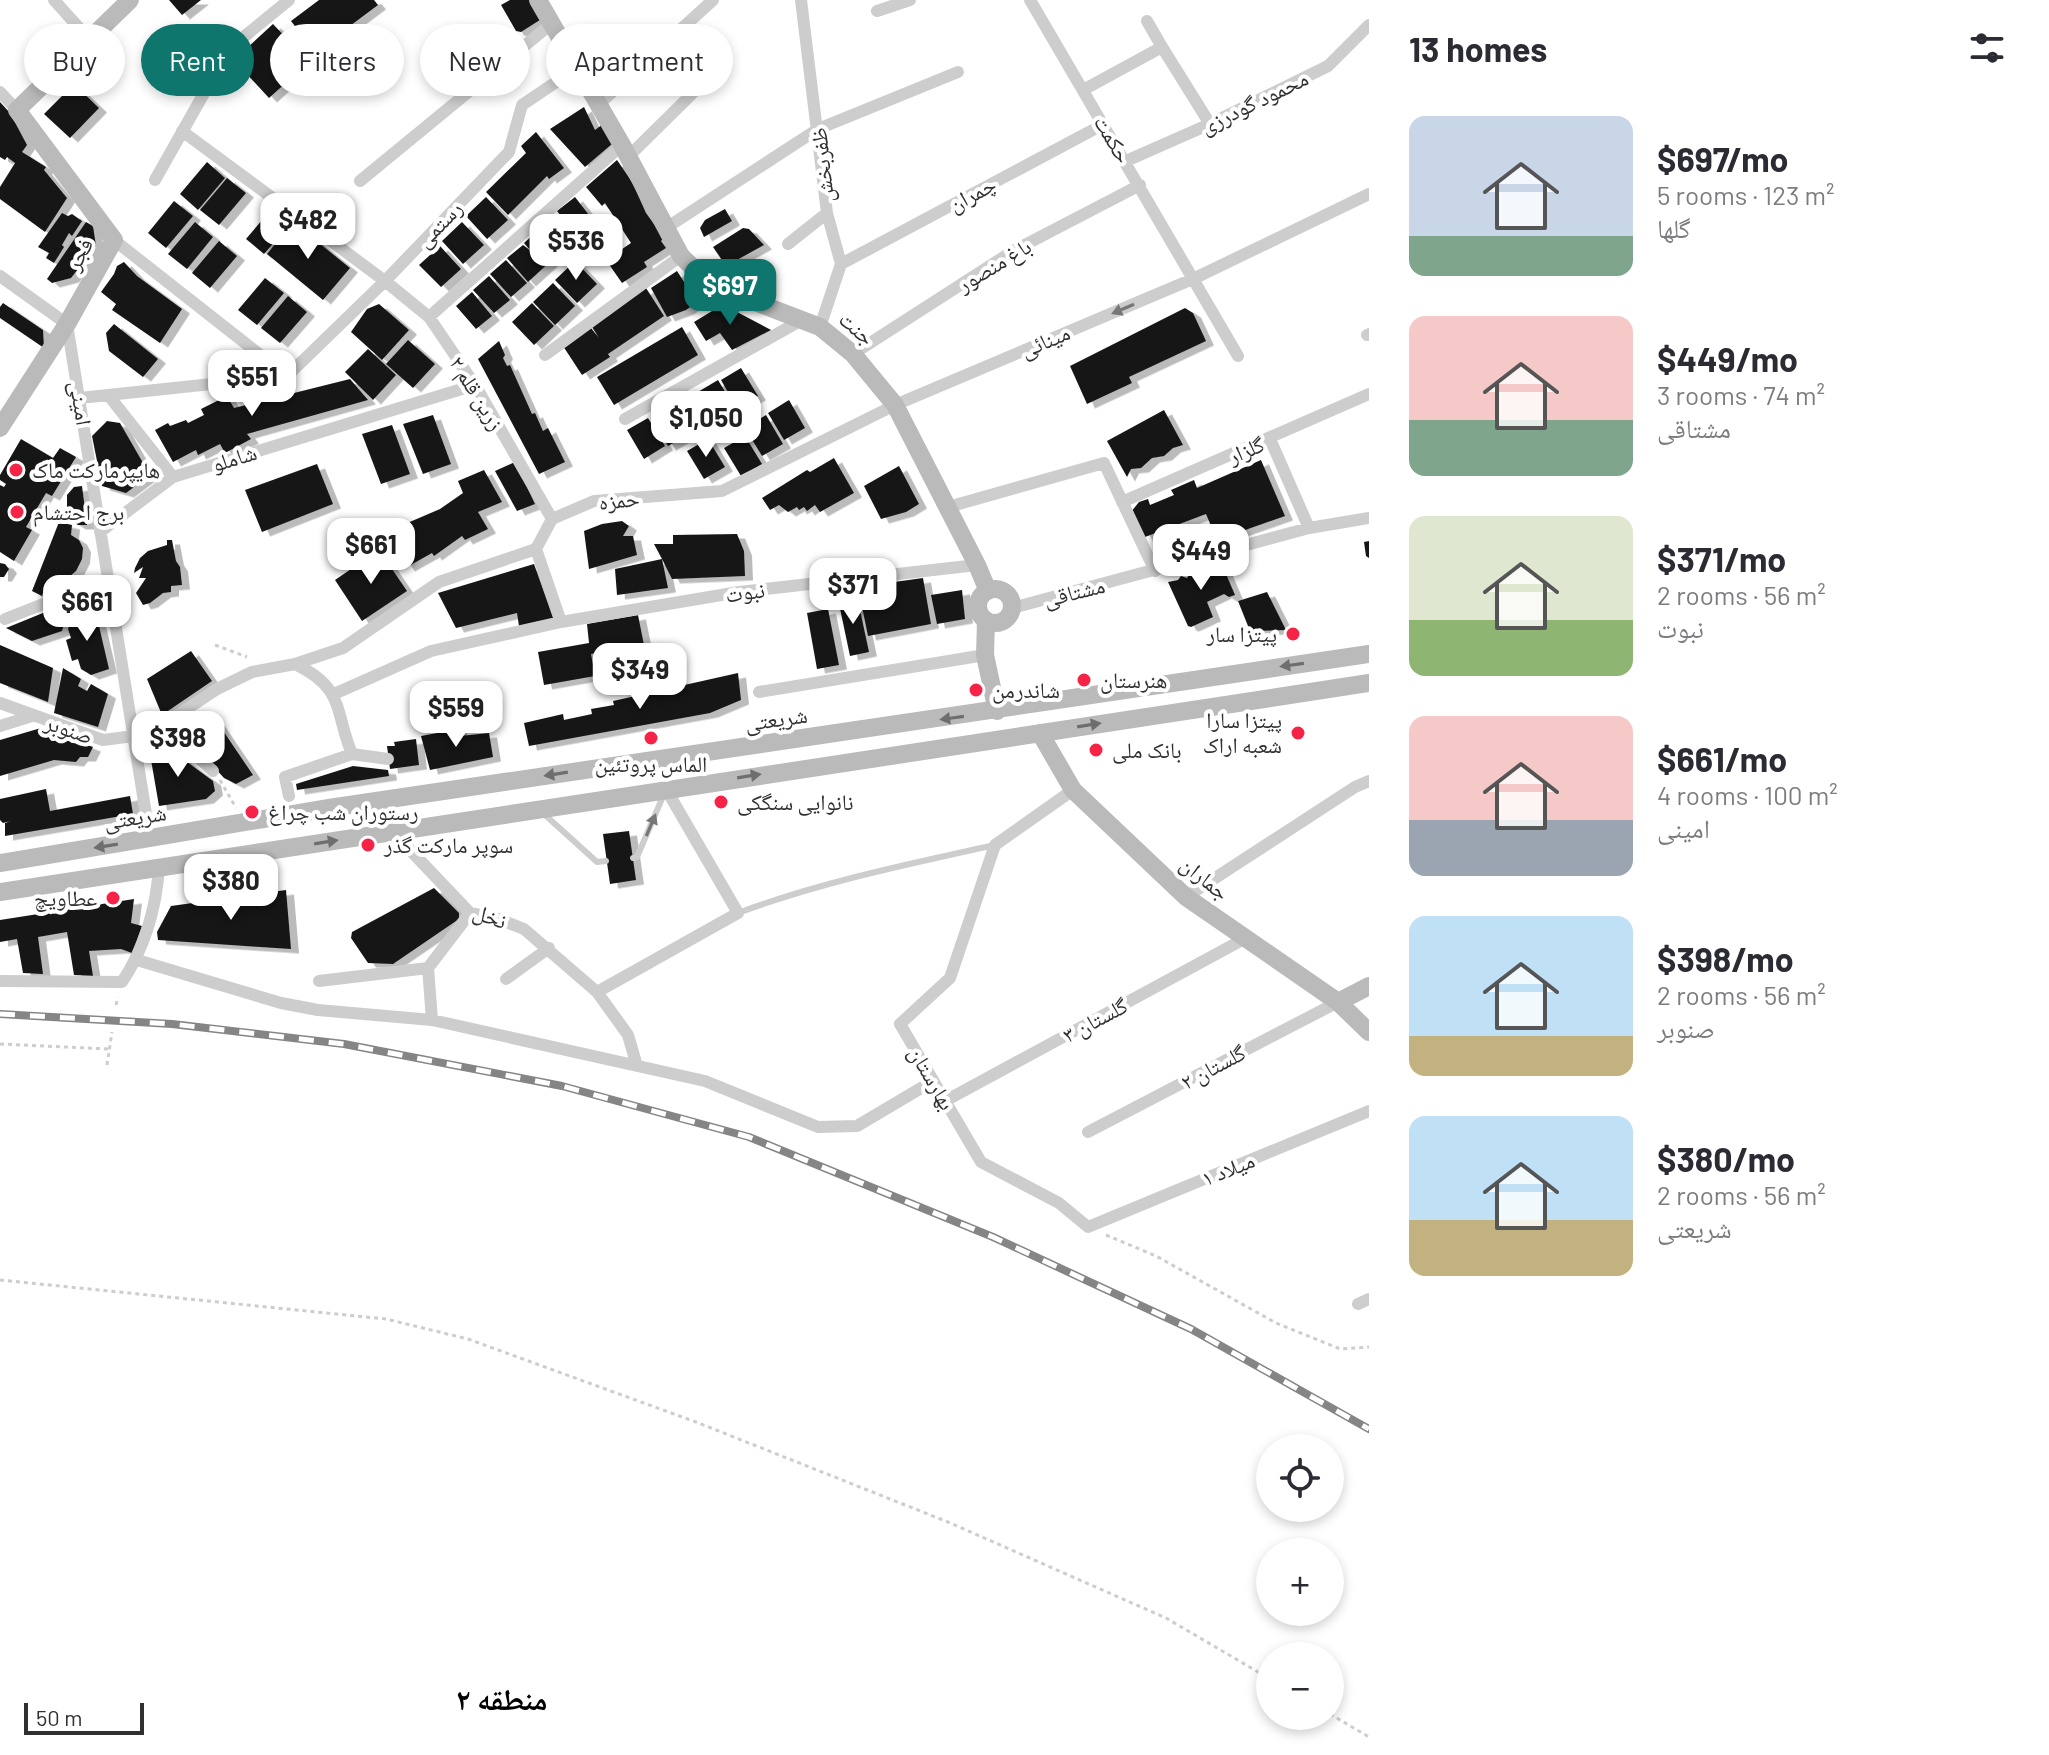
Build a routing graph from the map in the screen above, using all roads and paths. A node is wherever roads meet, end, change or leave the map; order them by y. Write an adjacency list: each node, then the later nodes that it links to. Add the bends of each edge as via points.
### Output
1 (54, 0): 11 (street)
2 (130, 0): 12 (main road)
3 (289, 0): 29 (street, via 229,49)
4 (713, 0): 24 (street)
5 (801, 0): 28 (street, ظفربخش)
6 (910, 0): 9 (street)
7 (1030, 0): 19 (street, حکمت)
8 (541, 1): 13 (main road, جنت)
9 (877, 11)
10 (1147, 21): 16 (street)
11 (76, 24)
12 (105, 24)
13 (551, 24)
14 (1369, 25): 27 (street, محمود گودرزی, via 1328,66)
15 (546, 28): 33 (street)
16 (1162, 47): 19 (street); 27 (street)
17 (958, 72): 28 (street)
18 (546, 89): 44 (street, رستمی, via 522,105 509,152)
19 (1083, 90): 26 (street, حکمت)
20 (0, 92): 25 (street)
21 (31, 96): 25 (main road)
22 (594, 96): 24 (main road, جنت)
23 (688, 96): 30 (street)
24 (599, 104): 30 (main road, جنت)
25 (17, 110): 38 (main road, فجر)
26 (1104, 124): 31 (street, حکمت); 41 (street, چمران)
27 (1210, 124): 31 (street, محمود گودرزی)
28 (818, 129): 36 (street, ظفربخش); 37 (street)
29 (182, 131): 32 (street); 44 (street, زرین قلم ۲)
30 (626, 151): 37 (main road, جنت); 45 (street)
31 (1126, 161): 34 (street, حکمت)
32 (155, 180)
33 (360, 181)
34 (1140, 185): 43 (street, حکمت); 49 (street, باغ منصور, via 1013,251)
35 (1369, 194): 43 (street, مینائی)
36 (827, 213): 39 (street); 41 (street, ظفربخش)
37 (666, 228): 40 (main road, جنت)
38 (114, 240): 47 (main road, فجر); 52 (street)
39 (788, 244)
40 (681, 256): 46 (main road, جنت, via 711,285); 50 (street)
41 (841, 264): 48 (street)
42 (0, 276): 47 (street)
43 (1195, 278): 51 (street, حکمت); 57 (street, مینائی, one-way to 57)
44 (385, 281): 45 (street, زرین قلم ۲); 52 (street, رستمی)
45 (429, 317): 53 (street, زرین قلم ۲)
46 (800, 321): 48 (main road, جنت); 58 (street)
47 (67, 324): 56 (street, امینی); 59 (main road, فجر)
48 (820, 327): 49 (main road, جنت)
49 (853, 354): 57 (main road, جنت)
50 (545, 355)
51 (1238, 356)
52 (287, 376): 55 (street)
53 (475, 385): 61 (street, شاملو); 65 (street, زرین قلم ۲)
54 (1369, 394): 60 (street, گلزار)
55 (109, 396): 56 (street); 61 (street)
56 (80, 398): 67 (street, امینی)
57 (895, 405): 63 (main road, جنت); 65 (street, حمزه, via 722,491 594,501)
58 (625, 419)
59 (0, 428)
60 (1270, 439): 62 (street, گلزار); 66 (street)
61 (173, 477): 67 (street, شاملو)
62 (1122, 502): 63 (street, via 1104,463); 70 (street)
63 (948, 507): 69 (main road, جنت)
64 (1369, 518): 66 (street, مشتاقی)
65 (552, 519): 68 (street)
66 (1309, 528): 70 (street, مشتاقی)
67 (100, 532): 71 (street, امینی)
68 (536, 549): 76 (street); 79 (street, via 439,582 343,648)
69 (977, 565): 72 (main road, جنت); 76 (street, نبوت, via 739,592)
70 (1155, 571): 73 (street, مشتاقی)
71 (107, 579): 74 (street); 89 (street, امینی)
72 (988, 591): 73 (main road, via 1005,593); 75 (main road, via 979,602)
73 (1012, 608): 75 (main road, via 1000,622)
74 (5, 619)
75 (986, 620): 78 (main road)
76 (561, 622): 82 (street, نبوت, via 431,651)
77 (1369, 654): 84 (main road, شریعتی, one-way to 84)
78 (985, 655): 81 (street); 84 (main road)
79 (295, 664): 82 (street, via 311,671); 88 (street, via 252,672)
80 (1369, 683): 87 (main road, one-way to 80)
81 (759, 692)
82 (334, 694): 90 (street)
83 (0, 703): 85 (street, صنوبر)
84 (997, 711): 99 (main road, شریعتی, one-way to 99)
85 (32, 716): 86 (street); 89 (street, صنوبر, via 103,740)
86 (0, 726)
87 (1040, 733): 94 (main road, one-way to 87); 95 (main road, جماران)
88 (149, 734): 89 (street, صنوبر); 92 (street, via 198,757)
89 (133, 736): 98 (street, امینی)
90 (352, 754): 91 (street); 96 (street, via 285,777)
91 (388, 759)
92 (213, 771): 99 (path)
93 (1369, 781): 110 (street)
94 (666, 789): 97 (main road); 104 (lane, one-way to 94); 112 (street)
95 (1073, 790): 103 (street); 110 (main road, جماران)
96 (289, 796)
97 (539, 809): 101 (main road); 106 (lane, via 597,862)
98 (146, 814)
99 (241, 823): 100 (main road, شریعتی)
100 (218, 828): 102 (main road, شریعتی); 105 (main road, via 213,850)
101 (392, 831): 105 (main road, one-way to 101); 111 (street, نخل)
102 (150, 839): 107 (main road, شریعتی, one-way to 107); 108 (main road, via 163,851)
103 (995, 845): 112 (lane, via 899,866); 130 (street, بهارستان, via 950,978 900,1024)
104 (633, 858)
105 (225, 859): 108 (main road)
106 (606, 861)
107 (0, 863)
108 (159, 868): 109 (main road); 115 (street)
109 (0, 892)
110 (1186, 897): 113 (main road, جماران)
111 (470, 913): 114 (street, نخل, via 524,929); 116 (street)
112 (738, 913): 121 (street)
113 (1244, 939): 122 (main road, جماران); 131 (street, گلستان ۳)
114 (549, 948): 117 (street); 121 (street, نخل)
115 (137, 960): 118 (street, via 122,982); 123 (street, via 306,1008)
116 (428, 968): 119 (street); 123 (street)
117 (506, 979)
118 (0, 981)
119 (319, 981)
120 (1369, 986): 122 (main road)
121 (597, 992): 129 (street, نخل, via 628,1035)
122 (1338, 1002): 125 (main road, جماران); 133 (street, گلستان ۲)
123 (432, 1020): 129 (street)
124 (112, 1032): 127 (path)
125 (1369, 1032)
126 (0, 1044): 127 (path)
127 (109, 1049): 128 (path)
128 (107, 1065)
129 (637, 1066): 130 (street, via 705,1081 818,1127 857,1126)
130 (933, 1081): 131 (street, بهارستان)
131 (945, 1101): 134 (street, بهارستان, via 981,1162 1059,1203)
132 (1369, 1111): 134 (street, میلاد ۱)
133 (1088, 1132)
134 (1088, 1227): 136 (path, via 1156,1256 1276,1323 1340,1349)
135 (0, 1280): 137 (path, via 386,1319 468,1339 948,1522 1166,1618)
136 (1369, 1347)
137 (1256, 1671)
138 (1344, 1722): 139 (path)
139 (1369, 1737)

